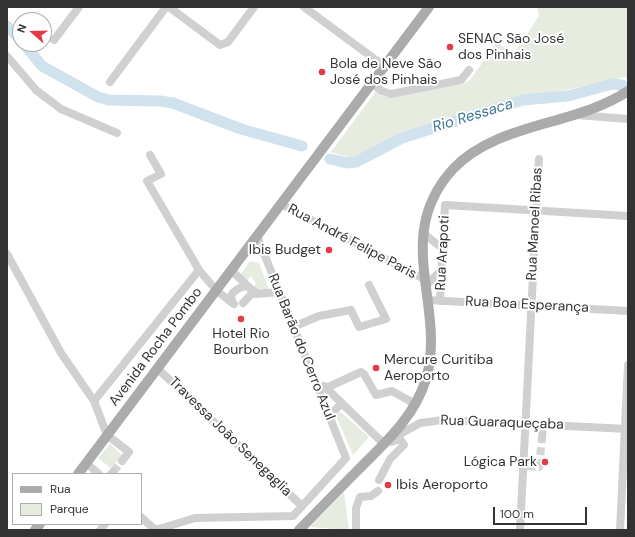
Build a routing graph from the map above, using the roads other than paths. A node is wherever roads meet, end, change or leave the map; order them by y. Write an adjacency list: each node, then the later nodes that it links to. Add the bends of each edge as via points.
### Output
1 (79, 7): 6 (street)
2 (168, 7): 3 (street, via 217,44 223,45); 10 (street)
3 (254, 7)
4 (304, 7): 8 (street)
5 (429, 7): 8 (main road, Avenida Rocha Pombo)
6 (54, 40)
7 (7, 56): 15 (street, via 36,90 61,109)
8 (384, 66): 11 (main road, Avenida Rocha Pombo)
9 (470, 70): 11 (street, via 461,80 391,94 382,92)
10 (110, 82)
11 (372, 83): 18 (main road, Avenida Rocha Pombo)
12 (628, 91): 13 (main road, via 607,103)
13 (574, 115): 14 (street); 21 (main road, via 506,136 484,146 462,161 435,196)
14 (628, 119)
15 (117, 133)
16 (150, 155): 25 (street, via 161,174 147,181)
17 (539, 159): 19 (street, Rua Manoel Ribas)
18 (281, 204): 22 (main road, Avenida Rocha Pombo); 28 (street, Rua André Felipe Paris)
19 (536, 211): 20 (street); 23 (street, Rua Arapoti, via 445,206); 36 (street, Rua Manoel Ribas)
20 (628, 216)
21 (423, 233): 23 (street); 28 (main road)
22 (257, 236): 26 (main road, Avenida Rocha Pombo); 32 (street, Rua Barão do Cerro Azul)
23 (443, 249): 27 (street, Rua Arapoti)
24 (7, 254): 43 (street, via 61,352)
25 (199, 270): 31 (street); 43 (street)
26 (231, 270): 30 (street); 31 (main road, Avenida Rocha Pombo)
27 (442, 270): 28 (street); 34 (street, Rua Arapoti)
28 (424, 283): 33 (main road)
29 (369, 285): 38 (street, via 386,319 359,327 351,310 319,316)
30 (250, 289): 31 (street, via 235,290 231,296 233,303); 32 (street, via 256,294); 35 (street)
31 (216, 290): 40 (main road, Avenida Rocha Pombo)
32 (279, 292): 38 (street, Rua Barão do Cerro Azul)
33 (427, 300): 34 (street, Rua Boa Esperança); 45 (main road, via 431,354 426,379)
34 (440, 301): 36 (street, Rua Boa Esperança)
35 (243, 303)
36 (531, 306): 37 (street, Rua Boa Esperança); 47 (street, Rua Manoel Ribas)
37 (628, 311)
38 (293, 327): 41 (street, Rua Barão do Cerro Azul)
39 (628, 365): 49 (street)
40 (157, 368): 50 (main road, Avenida Rocha Pombo); 59 (street, Travessa João Senegaglia)
41 (313, 375): 42 (street); 46 (street, Rua Barão do Cerro Azul)
42 (326, 388): 44 (street); 45 (street, via 361,372 376,396 392,391)
43 (94, 401): 50 (street)
44 (342, 403): 46 (street); 52 (street)
45 (415, 404): 52 (main road)
46 (329, 416): 59 (street, Rua Barão do Cerro Azul, via 346,458)
47 (525, 423): 48 (street, Rua Guaraqueçaba); 52 (street, Rua Guaraqueçaba, via 432,421 410,427); 63 (street, Rua Manoel Ribas, via 525,466)
48 (543, 424): 49 (street, Rua Guaraqueçaba); 51 (street)
49 (626, 429): 64 (street)
50 (107, 435): 53 (street, via 129,452); 54 (main road, Avenida Rocha Pombo)
51 (542, 438)
52 (384, 444): 57 (street, via 400,439 404,445 390,459); 61 (main road)
53 (122, 461)
54 (86, 463): 55 (main road, Avenida Rocha Pombo); 56 (street)
55 (79, 473)
56 (98, 473)
57 (379, 480)
58 (378, 491): 62 (street, via 371,496 360,497 356,508)
59 (302, 506): 60 (street, via 293,516 204,517 159,529 154,529)
60 (142, 518)
61 (299, 530)
62 (356, 530)
63 (520, 530)
64 (620, 530)

